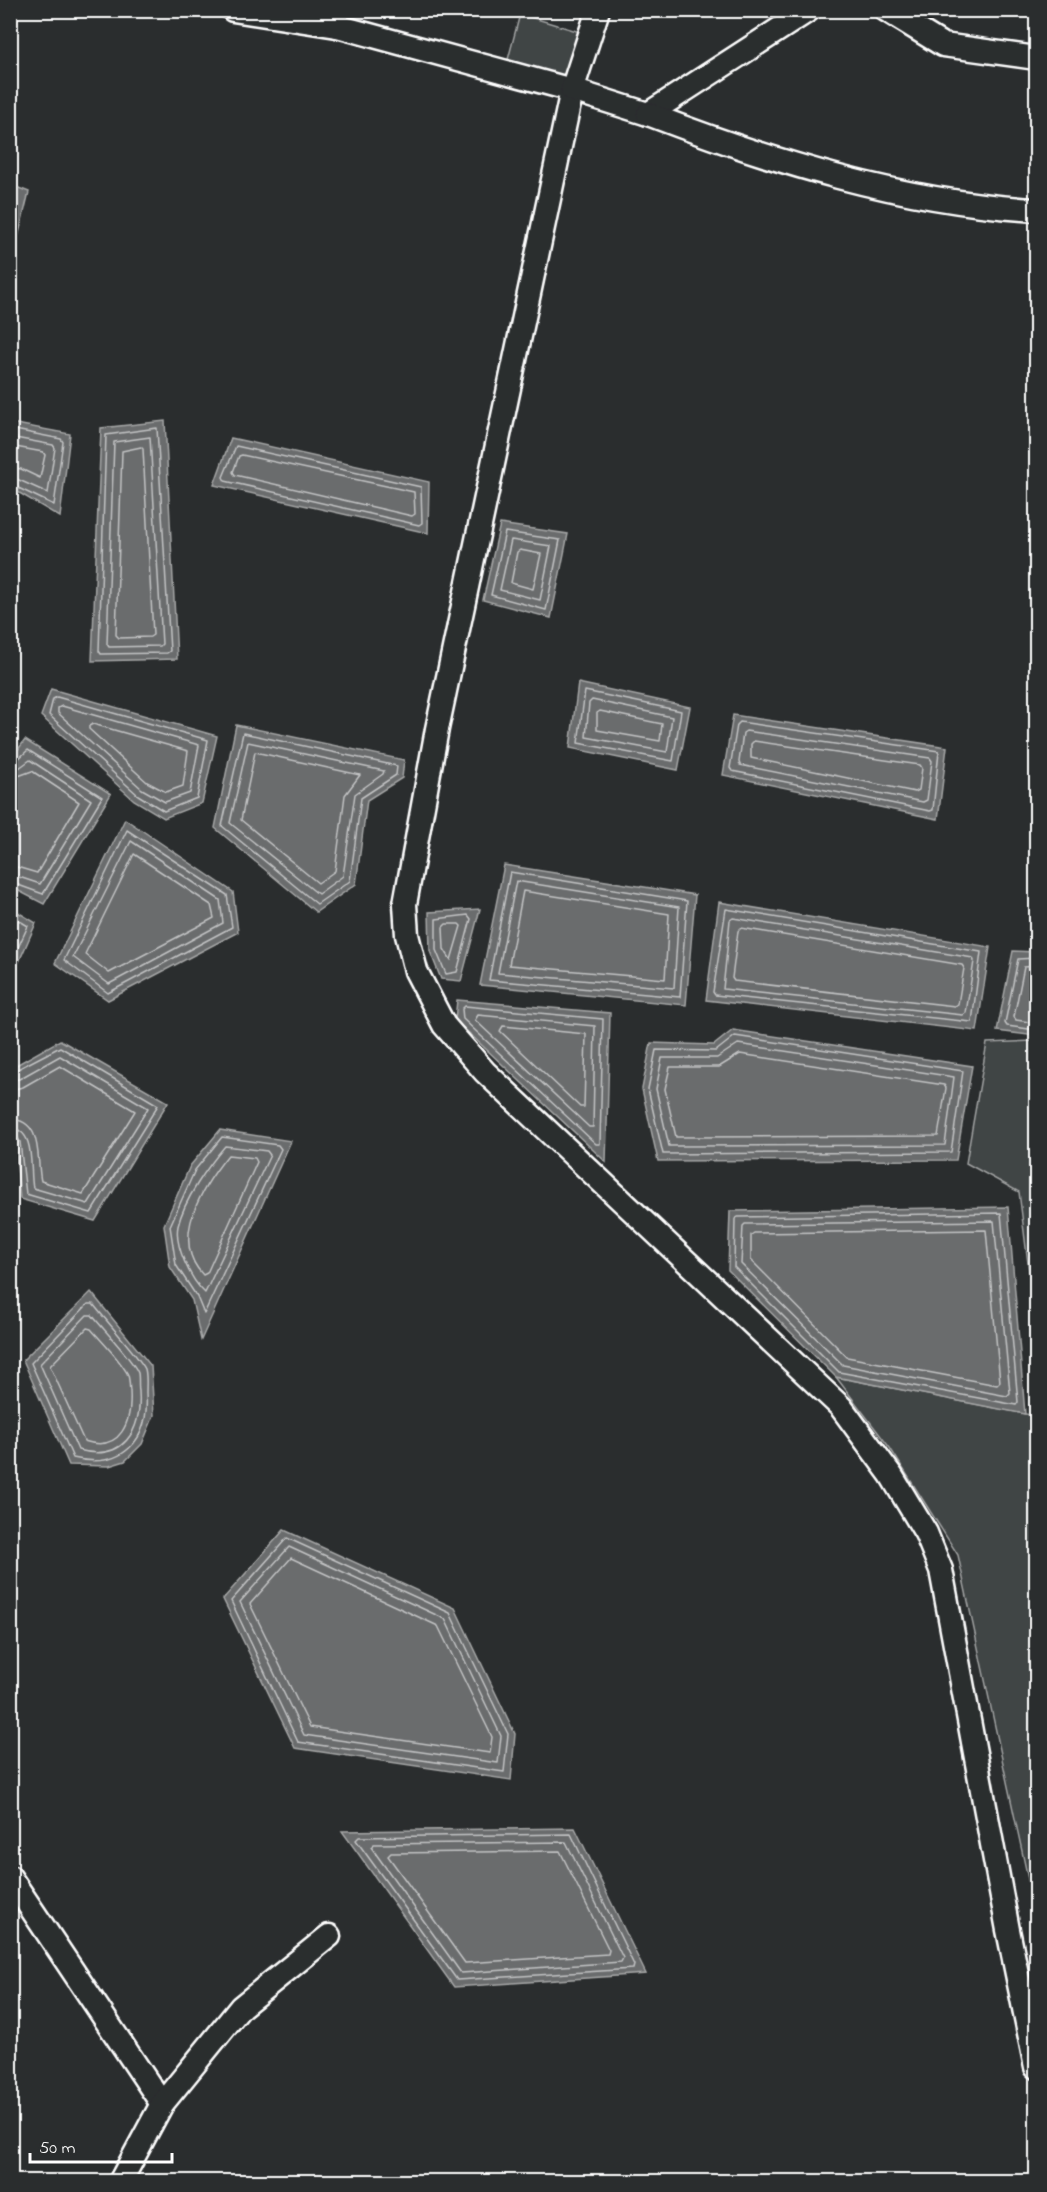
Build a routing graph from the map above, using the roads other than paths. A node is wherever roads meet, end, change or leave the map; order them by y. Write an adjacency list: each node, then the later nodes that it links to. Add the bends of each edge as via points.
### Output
1 (233, 10): 5 (street)
2 (598, 10): 7 (street)
3 (809, 10): 8 (street)
4 (886, 10): 6 (street, via 943,45)
5 (337, 19): 7 (street)
6 (1036, 58)
7 (572, 90): 8 (street); 12 (street, via 435,741 405,904 407,935 414,962 444,1025 484,1072 841,1407 891,1475 926,1533 941,1570)
8 (648, 114): 9 (street, via 741,150 894,192)
9 (1036, 210)
10 (10, 1877): 13 (street)
11 (329, 1936): 13 (street, via 241,2007)
12 (1036, 2067)
13 (162, 2104): 14 (street)
14 (120, 2181)

